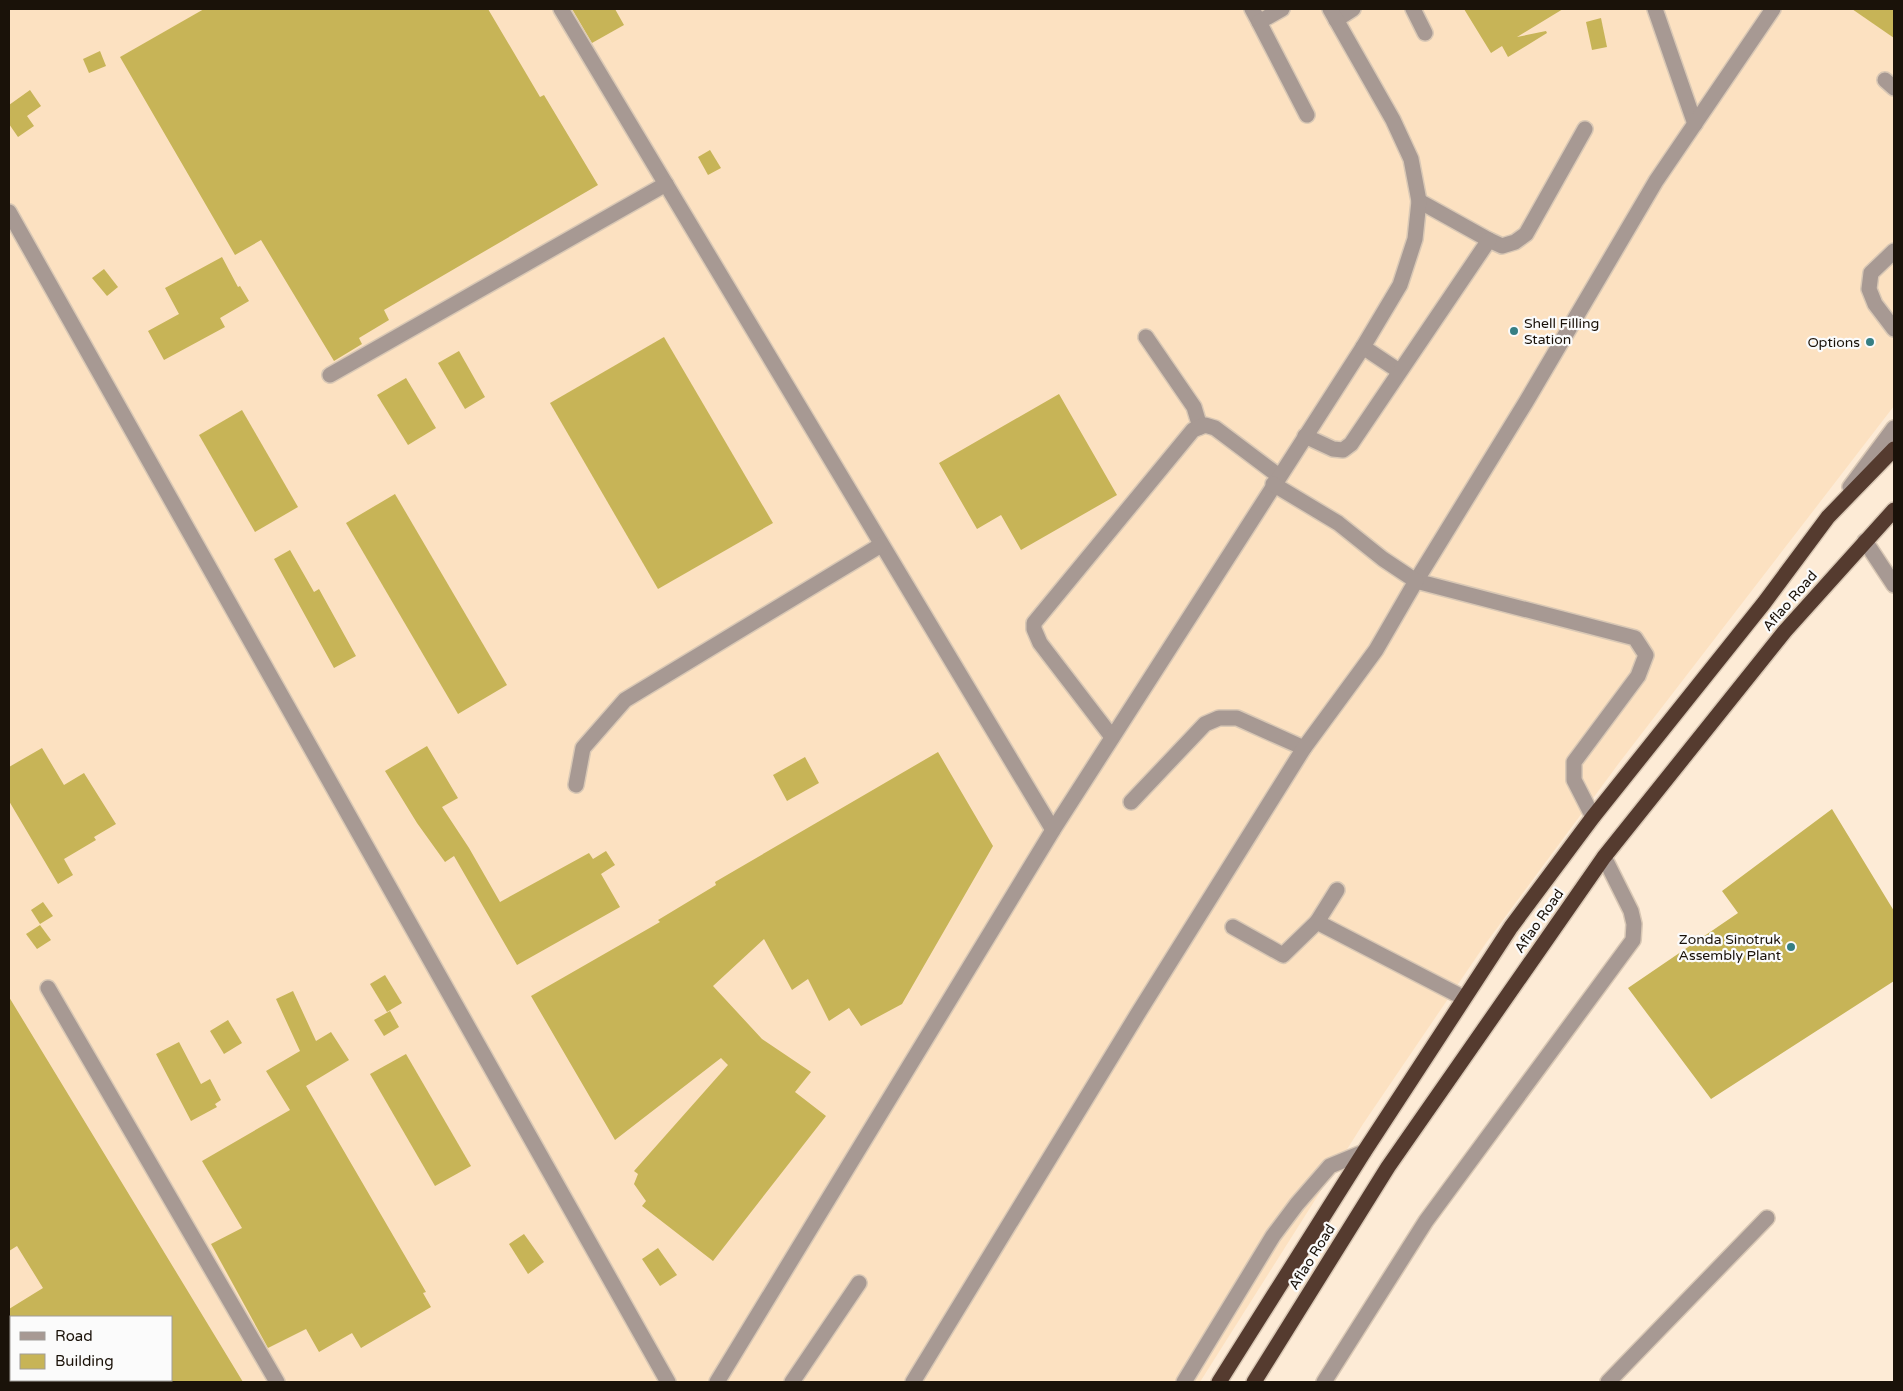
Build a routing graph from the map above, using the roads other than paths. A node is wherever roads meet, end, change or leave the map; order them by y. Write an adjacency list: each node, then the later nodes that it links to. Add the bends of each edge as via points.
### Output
1 (560, 9): 13 (street)
2 (1282, 9): 8 (street)
3 (1353, 9): 7 (street)
4 (1413, 9): 9 (street)
5 (1655, 9): 11 (street)
6 (1773, 9): 11 (street)
7 (1333, 14): 14 (street, via 1394,120 1411,160)
8 (1256, 15): 10 (street)
9 (1425, 33)
10 (1307, 115)
11 (1695, 124): 32 (street, via 1656,181)
12 (1585, 128): 16 (street, via 1526,234 1502,246)
13 (666, 184): 22 (street); 31 (street)
14 (1419, 201): 16 (street); 20 (street, via 1416,239 1400,284)
15 (9, 212): 50 (street)
16 (1489, 240): 21 (street)
17 (1894, 250): 18 (street, via 1871,273 1869,289 1875,304)
18 (1894, 329)
19 (1146, 337): 23 (street, via 1194,408)
20 (1363, 347): 21 (street); 25 (street)
21 (1399, 371): 25 (street, via 1351,444 1343,450 1333,449)
22 (330, 376)
23 (1200, 427): 27 (street, via 1205,424 1215,428); 34 (street, via 1193,430 1034,623 1040,644)
24 (1894, 428): 29 (street, Aflao Road)
25 (1305, 436): 27 (street)
26 (1894, 448): 29 (highway, Aflao Road)
27 (1276, 480): 32 (street); 34 (street)
28 (1894, 510): 30 (highway, Aflao Road)
29 (1828, 517): 38 (highway, Aflao Road, via 1764,603)
30 (1865, 541): 33 (street); 40 (highway, Aflao Road, via 1785,631)
31 (882, 545): 36 (street, via 625,700 583,748); 39 (street)
32 (1416, 581): 35 (street, via 1376,650); 38 (street, via 1635,638 1646,655 1638,676 1574,762 1574,780)
33 (1894, 585)
34 (1112, 737): 39 (street)
35 (1304, 748): 37 (street, via 1237,718 1219,718 1205,724); 53 (street, via 1131,1024)
36 (576, 785)
37 (1132, 802)
38 (1593, 817): 45 (highway, Aflao Road, via 1511,927)
39 (1052, 830): 51 (street)
40 (1604, 857): 56 (highway, Aflao Road, via 1388,1167); 57 (street, via 1631,911 1633,940 1426,1221)
41 (1337, 890): 42 (street)
42 (1318, 922): 43 (street, via 1283,955); 45 (street)
43 (1232, 927)
44 (48, 988): 49 (street)
45 (1464, 998): 46 (highway, Aflao Road)
46 (1364, 1152): 54 (street, via 1330,1166 1297,1204 1273,1236); 55 (highway, Aflao Road)
47 (1766, 1218): 58 (street)
48 (860, 1283): 52 (street)
49 (275, 1379)
50 (668, 1382)
51 (717, 1382)
52 (792, 1382)
53 (914, 1382)
54 (1184, 1382)
55 (1219, 1382)
56 (1254, 1382)
57 (1324, 1382)
58 (1608, 1382)

